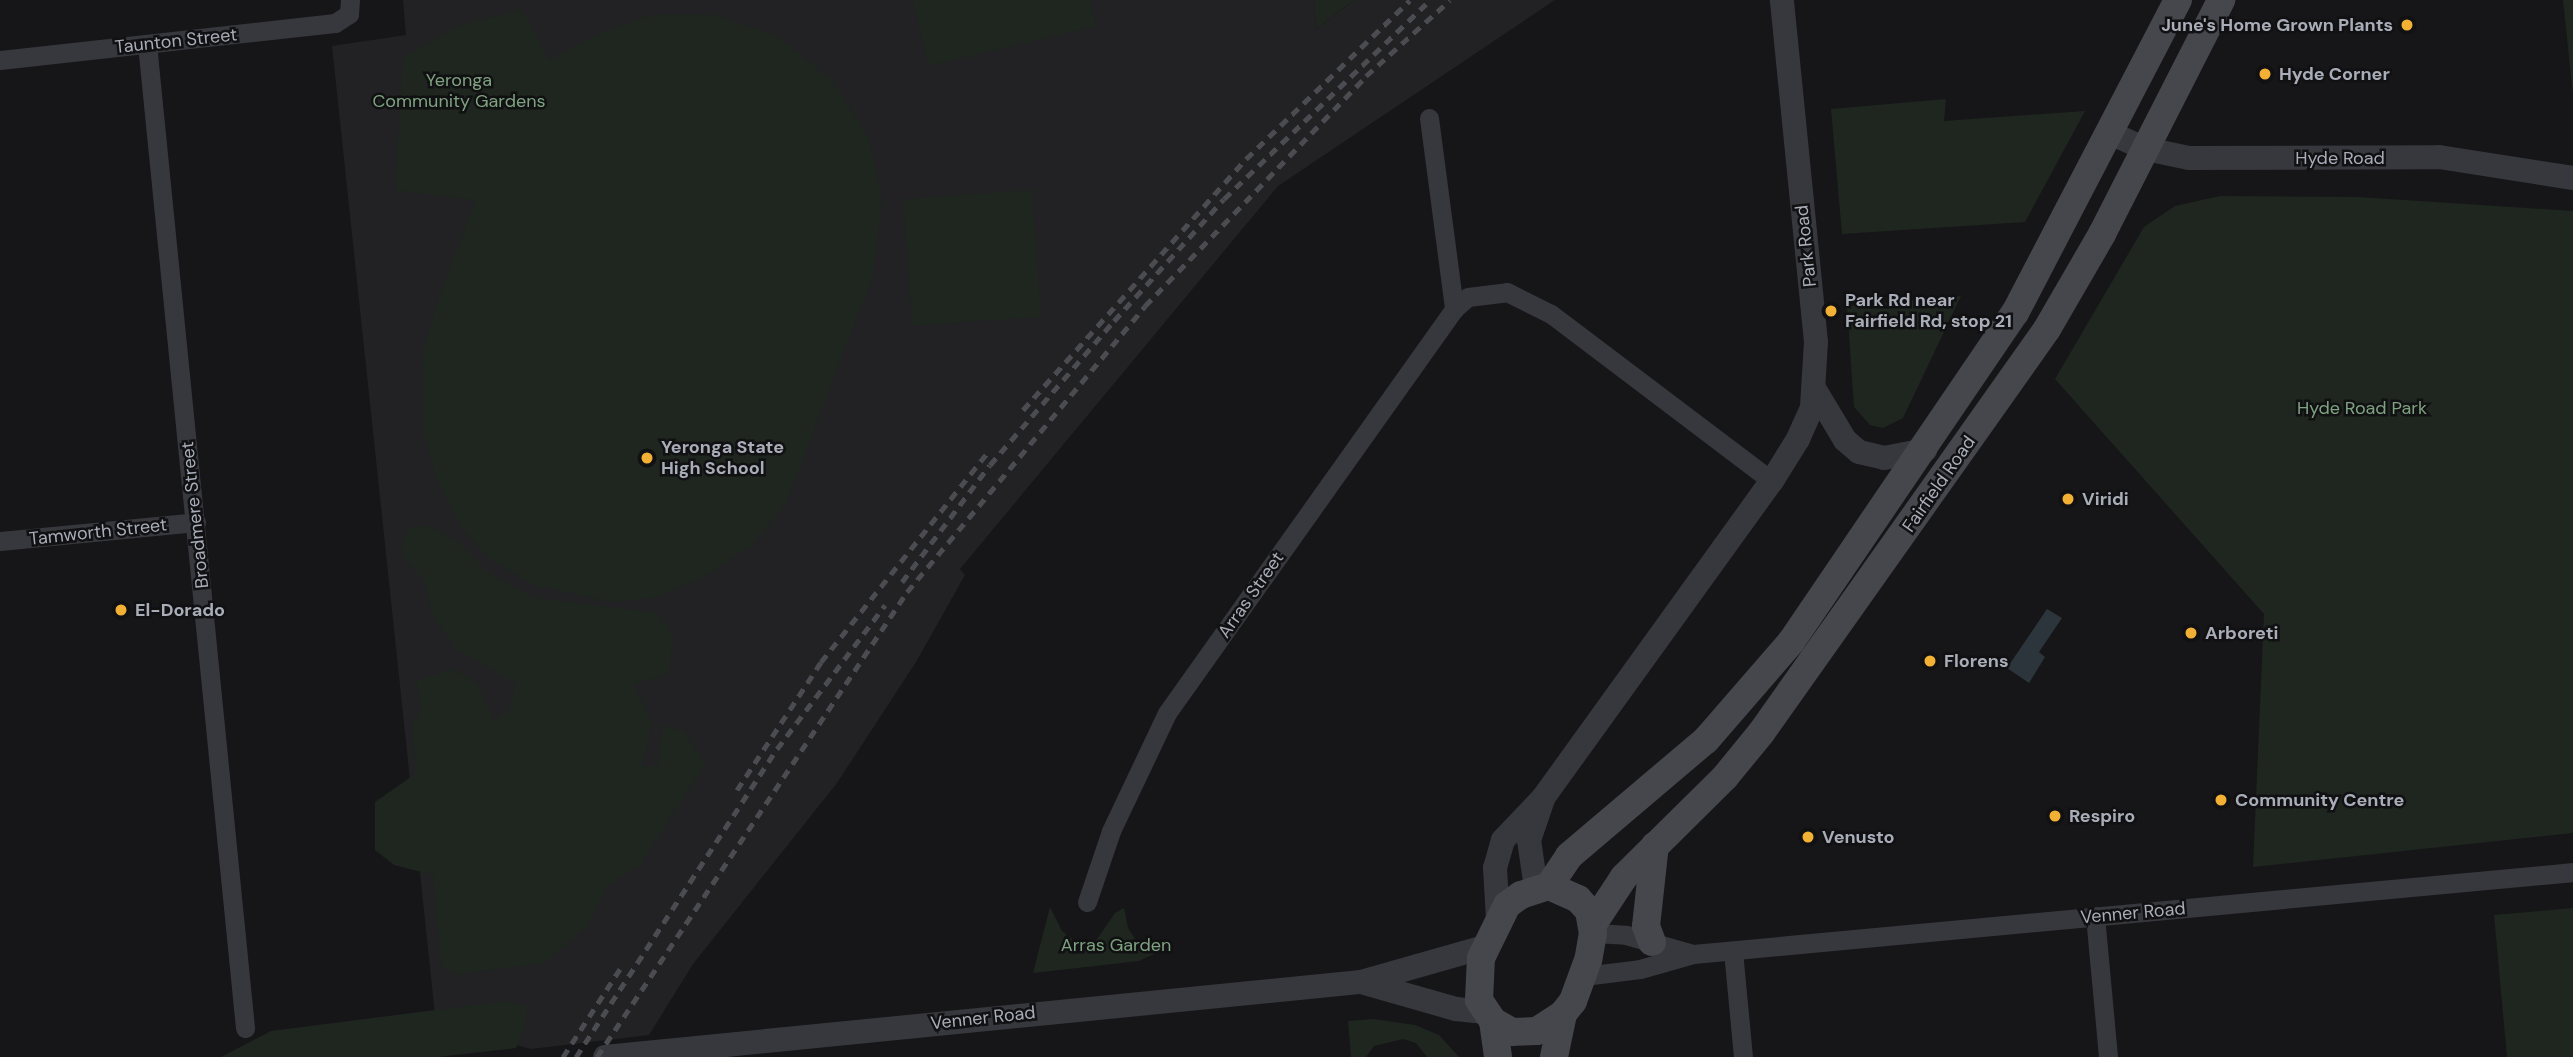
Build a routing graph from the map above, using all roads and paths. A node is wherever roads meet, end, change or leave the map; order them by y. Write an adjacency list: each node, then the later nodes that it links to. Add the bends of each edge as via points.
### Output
1 (1782, 0): 12 (street, Park Road, via 1816,342)
2 (2178, 0): 8 (main road, Fairfield Road)
3 (2221, 0): 9 (main road, Fairfield Road)
4 (349, 7): 5 (street, Taunton Street, via 335,23)
5 (147, 44): 6 (street, Taunton Street); 15 (street, Broadmere Street)
6 (0, 60)
7 (1429, 118): 11 (street)
8 (2110, 133): 9 (street, Hyde Road); 13 (main road, Fairfield Road, via 2015,313)
9 (2146, 149): 10 (street, Hyde Road, via 2189,158 2438,157); 18 (main road, Fairfield Road, via 2048,329 1829,641 1725,777)
10 (2573, 178)
11 (1454, 309): 14 (street, Arras Street, via 1468,297 1507,292 1551,314); 21 (street, Arras Street, via 1167,713 1111,831)
12 (1815, 390): 13 (street, via 1845,440 1859,452 1884,458); 14 (street, Park Road, via 1798,439)
13 (1925, 450): 20 (main road, Fairfield Road, via 1754,689 1706,740 1569,856)
14 (1772, 481): 17 (street)
15 (196, 522): 16 (street, Tamworth Street); 33 (street, Broadmere Street)
16 (0, 541)
17 (1543, 798): 20 (street, via 1528,840); 23 (street, via 1517,821 1497,854)
18 (1656, 845): 24 (main road, Fairfield Road, via 1624,877); 25 (main road, via 1646,926)
19 (2573, 872): 22 (street, Venner Road)
20 (1542, 887): 23 (main road, via 1507,905); 24 (main road, via 1578,898)
21 (1087, 902)
22 (2095, 916): 27 (street, Venner Road); 38 (street)
23 (1498, 919): 26 (main road)
24 (1593, 928): 25 (street, Venner Road); 29 (main road)
25 (1652, 942): 28 (street, Venner Road)
26 (1485, 947): 30 (street, Venner Road, via 1408,965); 32 (main road, via 1477,985)
27 (1733, 951): 28 (street, Venner Road); 37 (street)
28 (1693, 954): 29 (street, Venner Road, via 1640,969)
29 (1584, 976): 31 (main road)
30 (1361, 982): 32 (street, Venner Road); 34 (street, Venner Road)
31 (1563, 1014): 32 (main road, via 1537,1031 1524,1032 1512,1032); 36 (main road)
32 (1489, 1017): 35 (main road)
33 (245, 1028)
34 (606, 1057)
35 (1498, 1057)
36 (1554, 1057)
37 (1743, 1057)
38 (2108, 1057)

